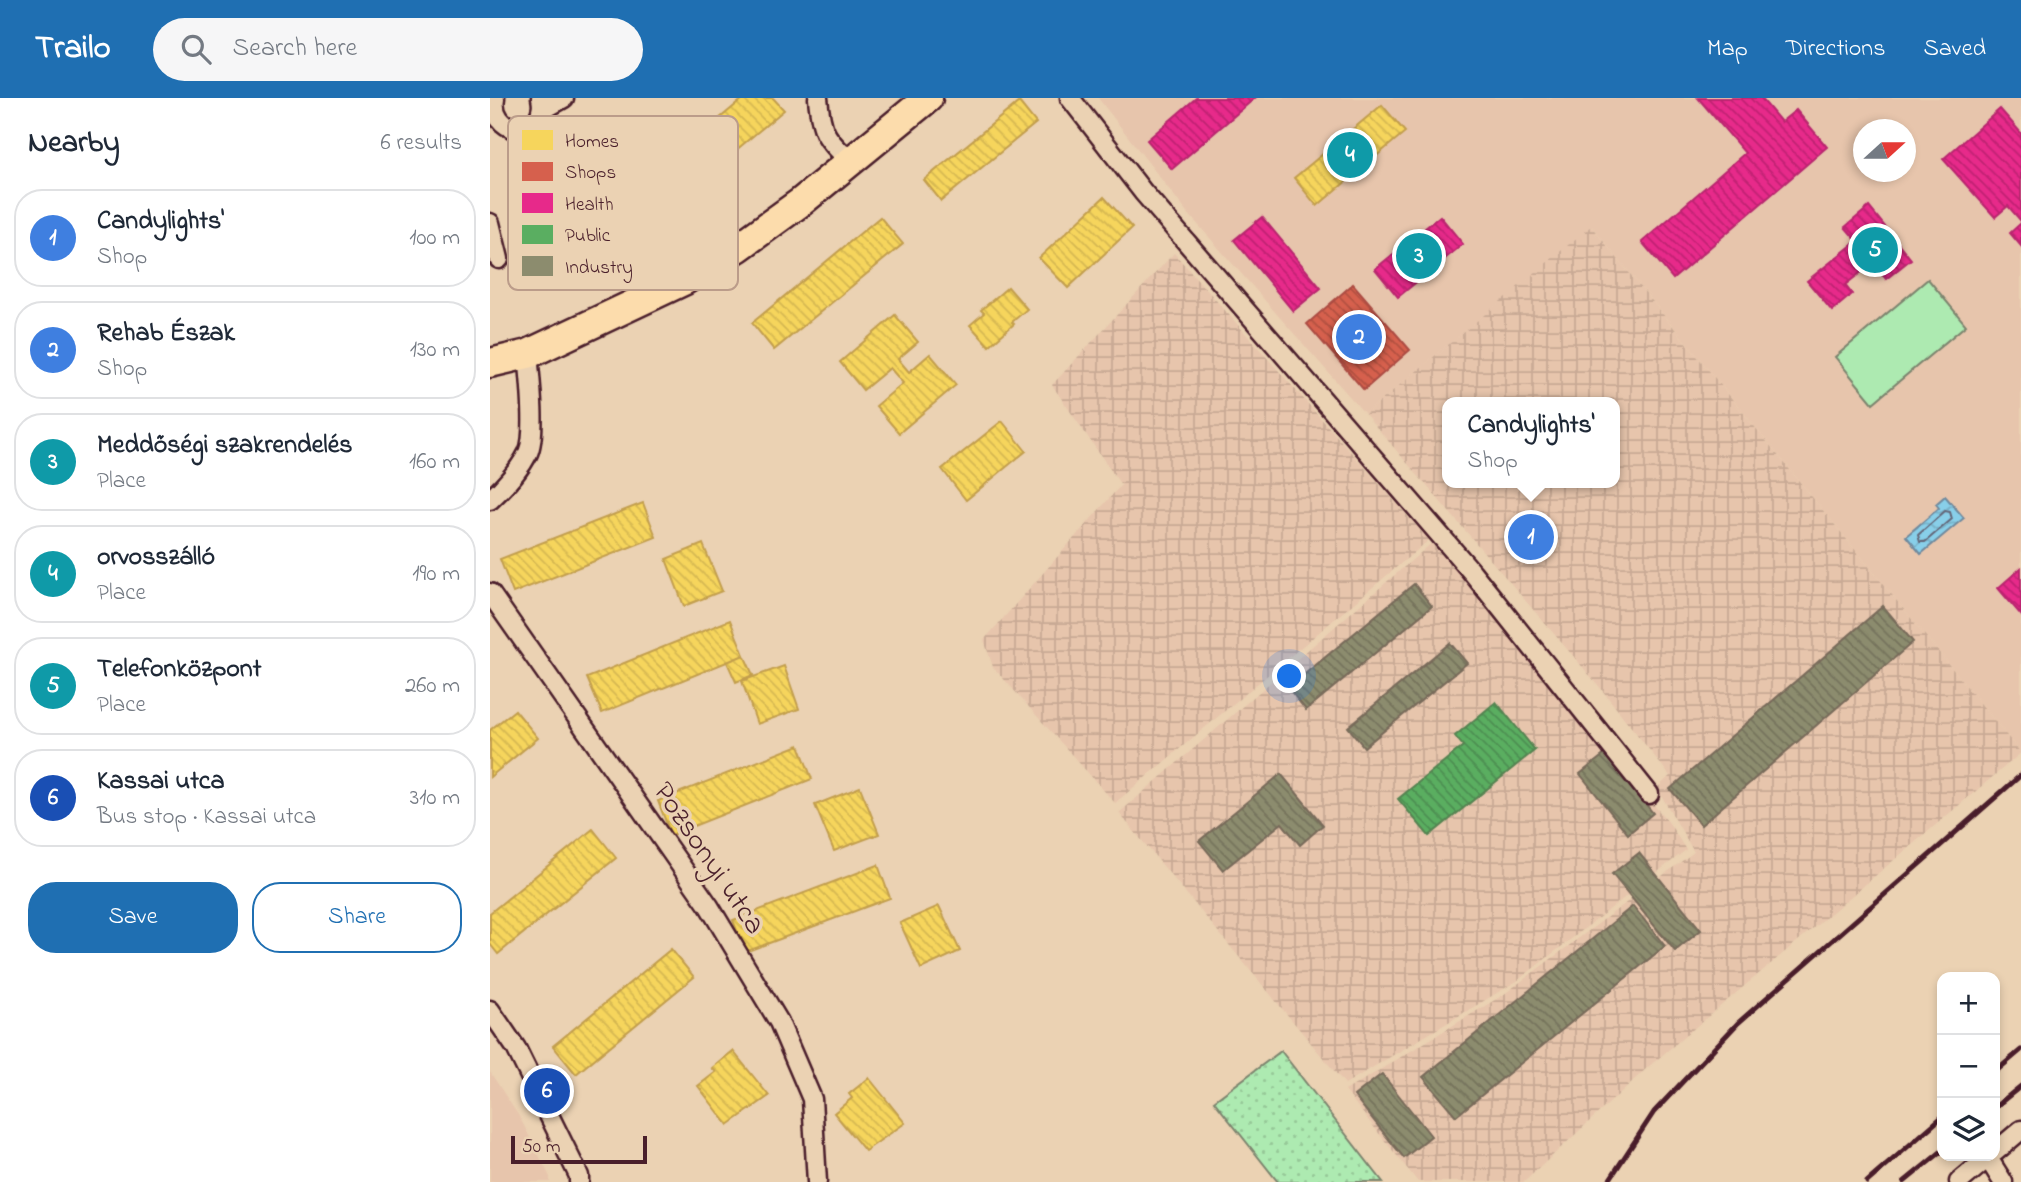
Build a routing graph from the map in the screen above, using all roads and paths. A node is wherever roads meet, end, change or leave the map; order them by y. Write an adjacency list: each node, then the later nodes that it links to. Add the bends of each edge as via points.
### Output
1 (564, 98): 5 (street)
2 (818, 98): 8 (street, via 829,142)
3 (928, 98): 8 (main road)
4 (1070, 98): 17 (street, via 1143,192 1472,572)
5 (541, 104)
6 (494, 111): 7 (street)
7 (508, 126)
8 (850, 161): 10 (main road)
9 (490, 223): 11 (street)
10 (738, 248)
11 (499, 259)
12 (664, 290): 13 (main road)
13 (527, 354): 14 (main road); 15 (street, via 533,400 529,451)
14 (490, 363)
15 (490, 500)
16 (490, 593): 24 (street, Pozsonyi utca, via 709,905 779,1022 812,1099)
17 (1650, 794)
18 (490, 1010): 23 (street, via 516,1048)
19 (2021, 1130): 20 (street)
20 (2000, 1148)
21 (1984, 1161): 25 (street)
22 (1994, 1161): 26 (street)
23 (579, 1182)
24 (817, 1182)
25 (1959, 1182)
26 (2003, 1182)

